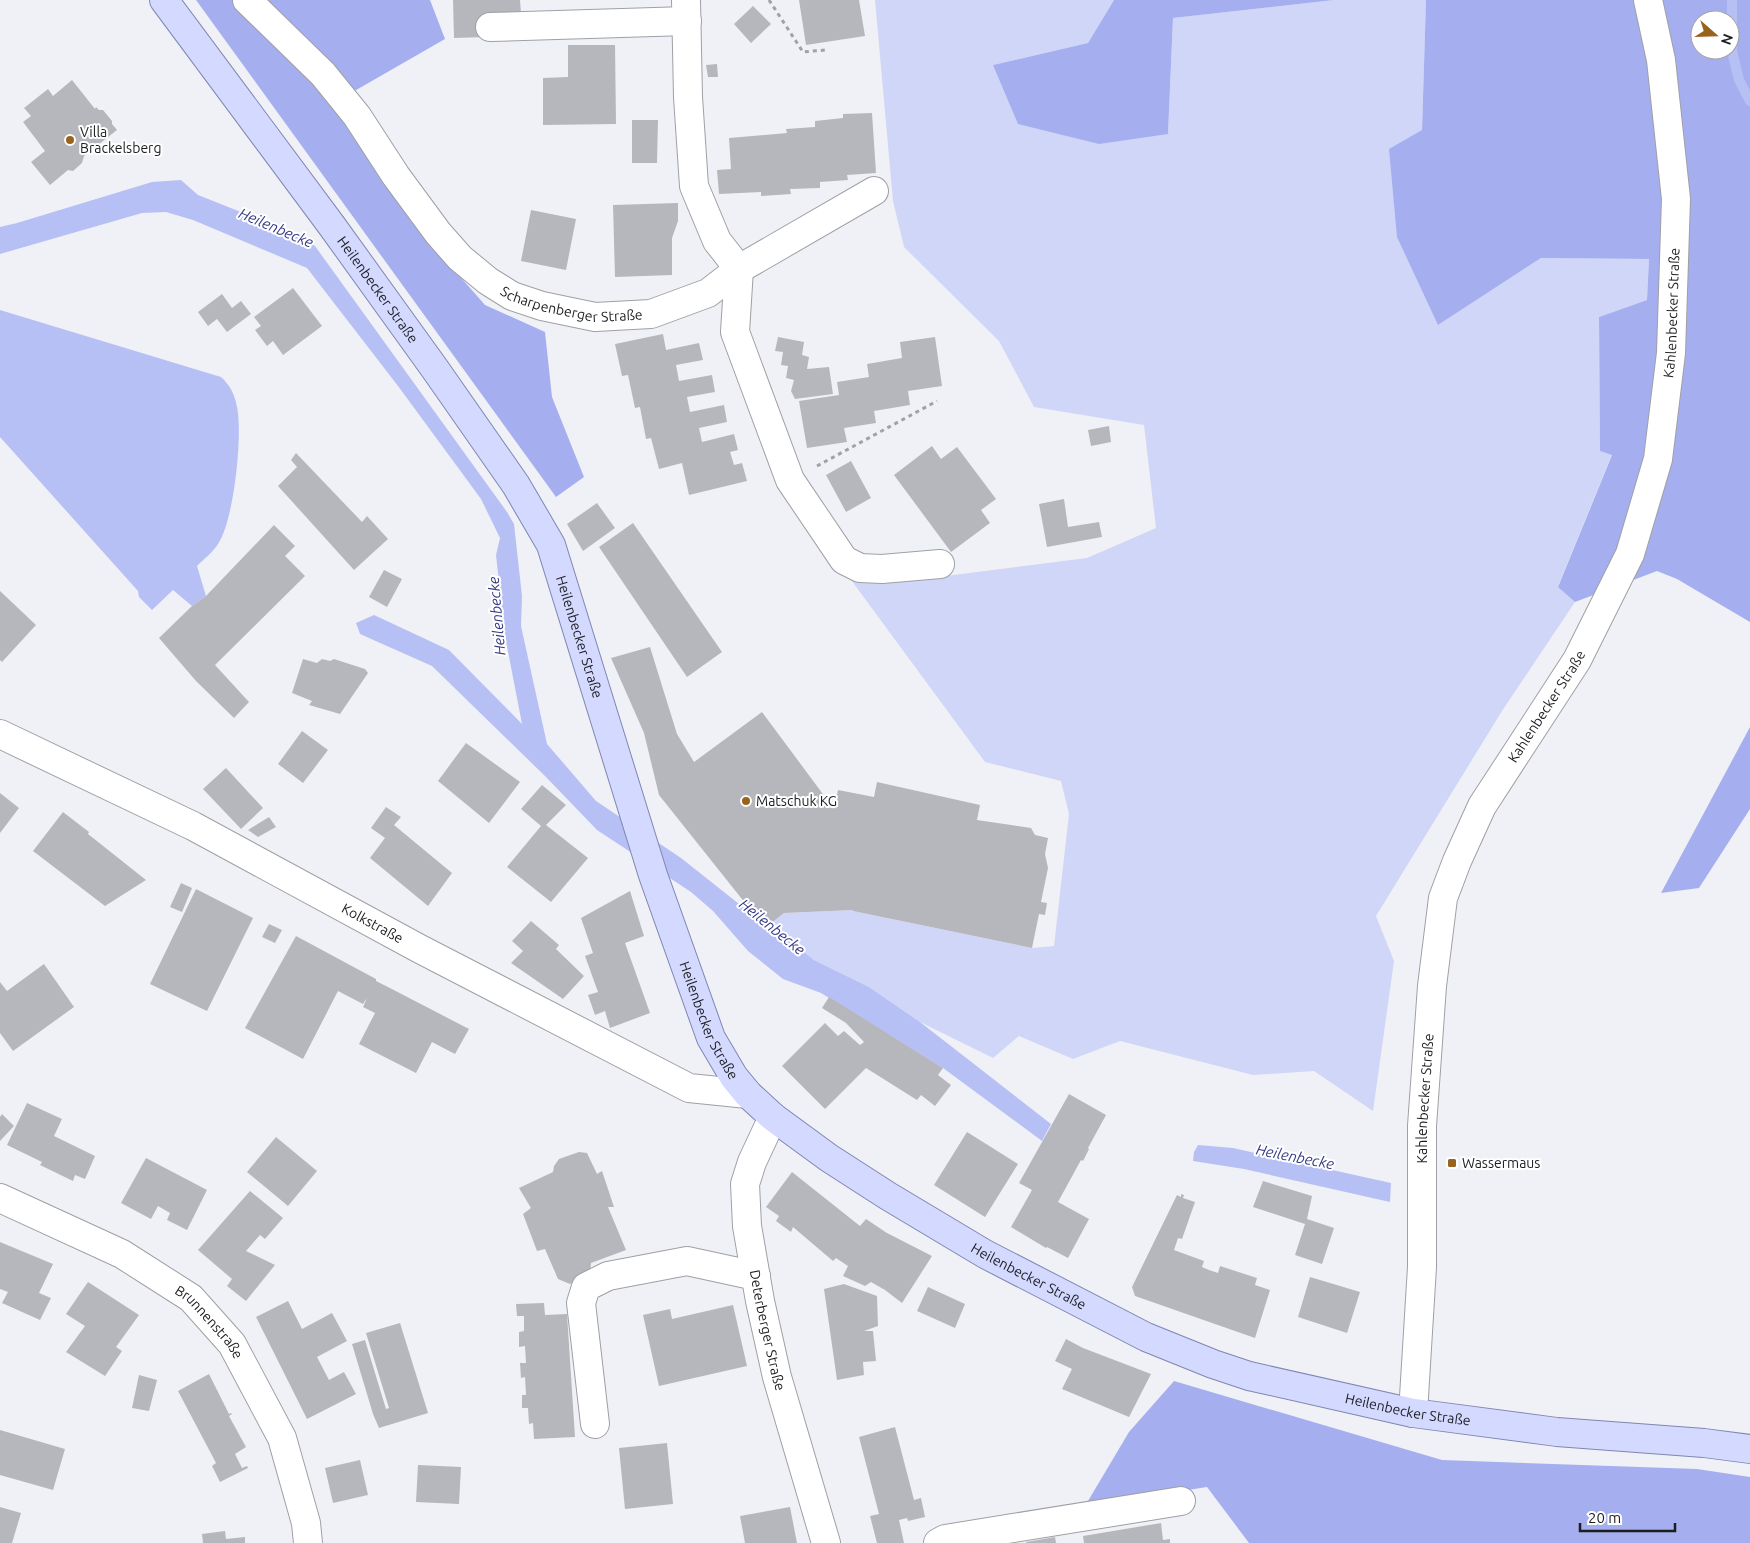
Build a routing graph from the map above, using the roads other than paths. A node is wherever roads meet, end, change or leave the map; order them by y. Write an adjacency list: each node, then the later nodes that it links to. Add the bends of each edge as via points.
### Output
1 (164, 0): 10 (main road, Heilenbecker Straße, via 435,369 521,494 551,546 653,875 711,1038)
2 (247, 0): 7 (street, Scharpenberger Straße, via 323,74 455,252 512,296 596,317 650,314 708,293)
3 (1648, 0): 14 (street, Kahlenbecker Straße, via 1661,60 1676,199 1671,352 1658,459 1630,554 1577,660 1482,806 1443,898 1432,986 1422,1126 1422,1267)
4 (686, 11): 5 (street); 7 (street, via 694,186 717,241)
5 (490, 27)
6 (874, 191): 7 (street, Scharpenberger Straße)
7 (738, 269): 8 (street, via 734,332 790,480 844,560 860,568 882,570)
8 (940, 564)
9 (0, 734): 10 (street, Kolkstraße, via 193,826 420,949 689,1088)
10 (748, 1094): 11 (main road, Heilenbecker Straße)
11 (773, 1117): 13 (street, Deterberger Straße, via 745,1184 747,1226); 14 (main road, Heilenbecker Straße, via 879,1191 977,1249 1146,1337 1249,1376)
12 (0, 1198): 18 (street, Brunnenstraße, via 122,1254 191,1298 232,1344 282,1438 306,1523)
13 (756, 1276): 15 (street, via 686,1261 608,1276 586,1287 581,1303); 19 (street, Deterberger Straße, via 777,1377)
14 (1413, 1413): 16 (main road, Heilenbecker Straße, via 1557,1432)
15 (595, 1424)
16 (1750, 1449)
17 (1181, 1501): 20 (street, via 945,1538)
18 (308, 1543)
19 (826, 1543)
20 (938, 1543)

